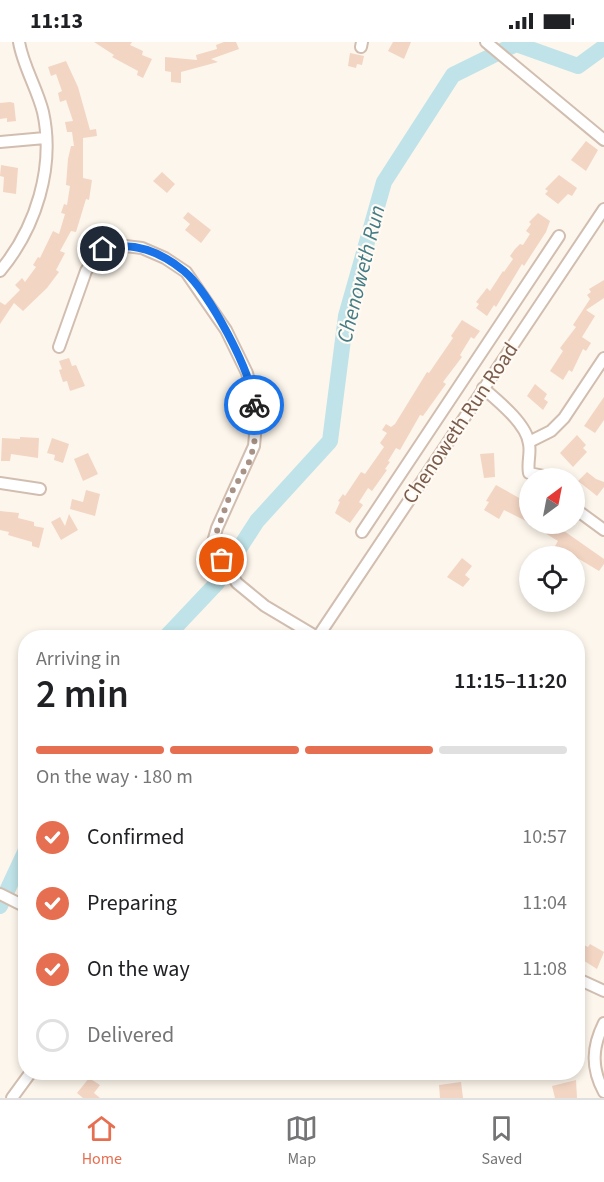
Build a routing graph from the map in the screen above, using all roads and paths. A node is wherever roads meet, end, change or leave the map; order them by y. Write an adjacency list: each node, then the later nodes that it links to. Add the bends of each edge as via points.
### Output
1 (19, 42): 3 (street, via 43,112)
2 (486, 42): 4 (street)
3 (45, 138): 5 (street); 8 (street, via 39,201)
4 (604, 140)
5 (0, 142)
6 (604, 209): 11 (street, Chenoweth Run Road)
7 (559, 236): 13 (street)
8 (0, 271)
9 (59, 347): 21 (street, via 86,271 103,249 117,245 142,248 186,272 226,330 247,373 254,400 254,446 213,542 234,578 265,606)
10 (604, 358): 12 (street, via 564,418 551,431)
11 (483, 388): 12 (street, via 511,412); 15 (street, Chenoweth Run Road)
12 (530, 442): 14 (street)
13 (409, 461): 15 (street); 20 (street)
14 (528, 468)
15 (426, 472): 22 (street, Chenoweth Run Road)
16 (0, 483): 17 (street)
17 (40, 489)
18 (585, 516): 19 (street)
19 (604, 530)
20 (362, 532)
21 (305, 630)
22 (322, 630)
23 (0, 894): 24 (street)
24 (18, 903)
25 (585, 982): 26 (street)
26 (604, 991)
27 (604, 1023): 29 (street, via 593,1060)
28 (25, 1080): 30 (street)
29 (604, 1092)
30 (12, 1098)

